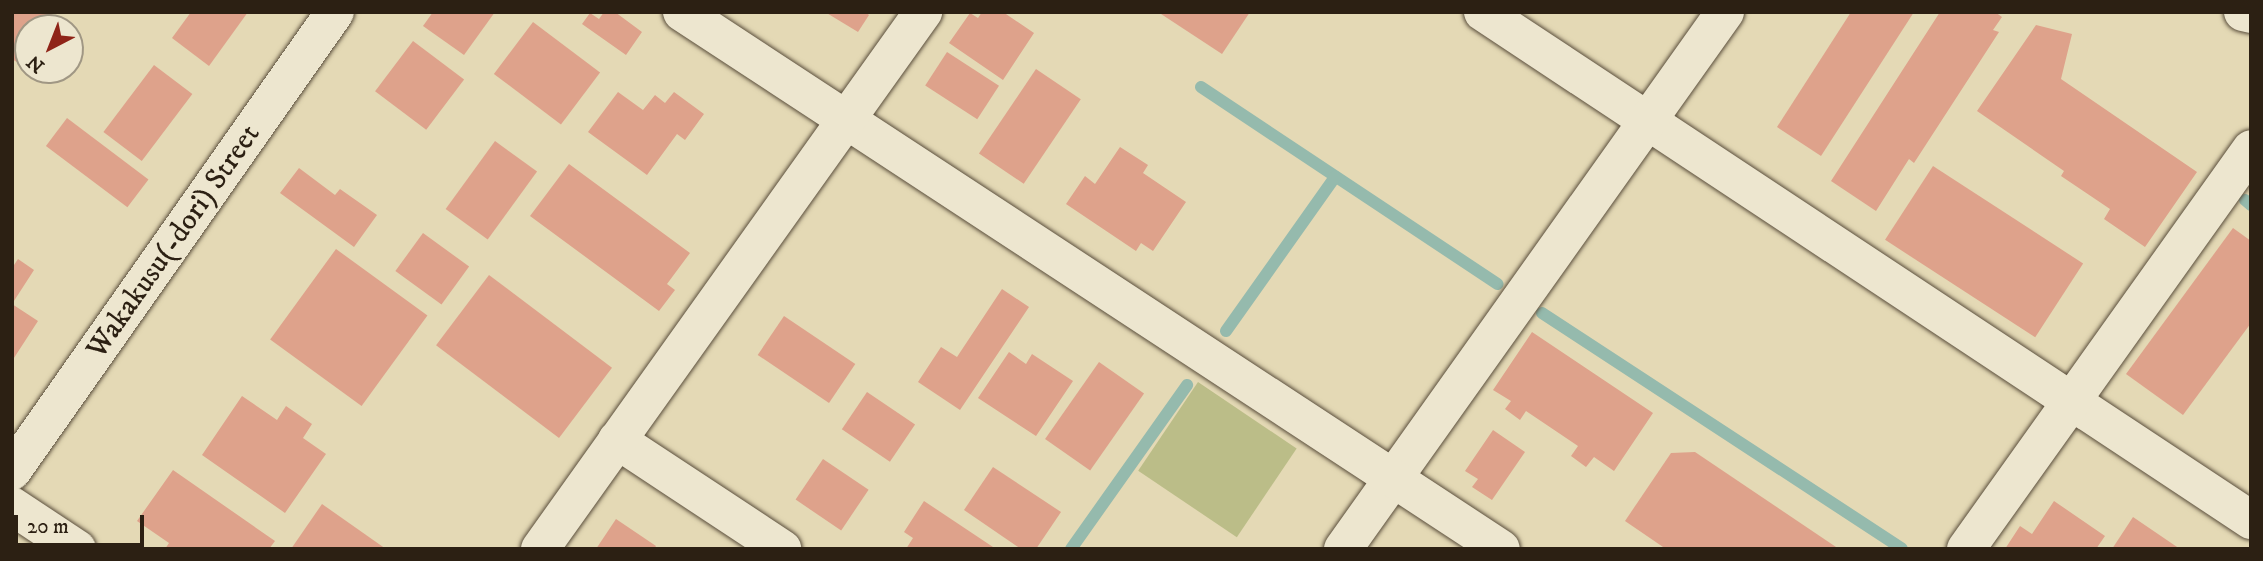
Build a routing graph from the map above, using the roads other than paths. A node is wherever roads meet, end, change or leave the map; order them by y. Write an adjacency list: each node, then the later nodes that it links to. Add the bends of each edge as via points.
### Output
1 (335, 12): 13 (street, Wakakusu(-dori) Street)
2 (682, 12): 8 (street)
3 (923, 12): 8 (street)
4 (1483, 12): 9 (street)
5 (1725, 12): 9 (street)
6 (2243, 12): 7 (street)
7 (2251, 15)
8 (845, 118): 12 (street); 14 (street)
9 (1648, 121): 11 (street); 14 (street)
10 (2251, 149): 11 (street)
11 (2071, 399): 16 (street); 22 (street)
12 (617, 440): 18 (street); 19 (street)
13 (12, 471)
14 (1393, 478): 20 (street); 21 (street)
15 (12, 506): 17 (street)
16 (2251, 520)
17 (77, 549)
18 (540, 549)
19 (782, 549)
20 (1343, 549)
21 (1501, 549)
22 (1966, 549)

